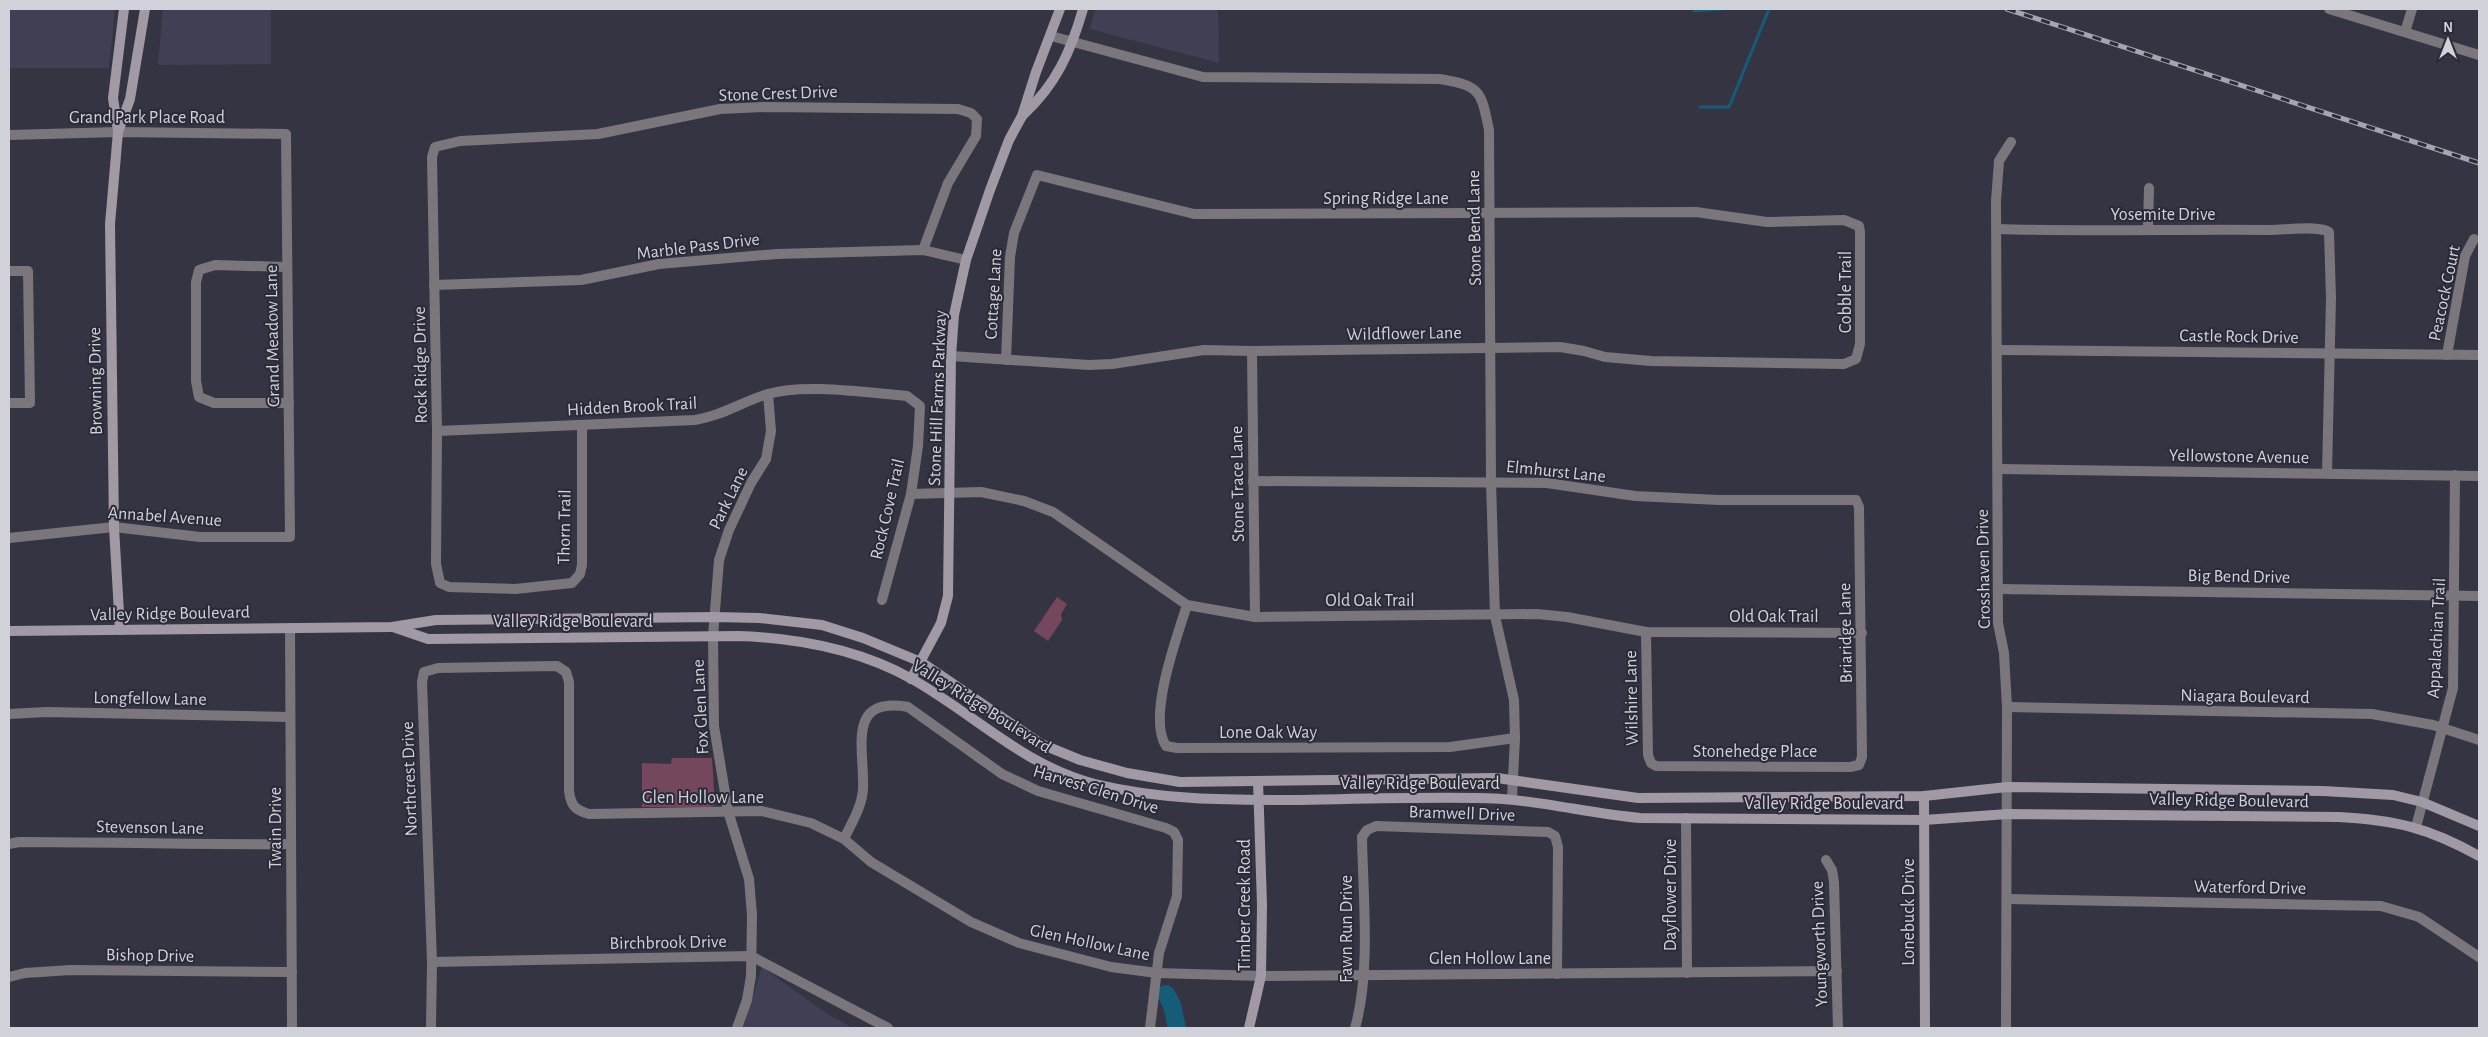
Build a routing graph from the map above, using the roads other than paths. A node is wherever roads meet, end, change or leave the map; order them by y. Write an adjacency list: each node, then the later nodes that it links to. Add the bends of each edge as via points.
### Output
1 (124, 9): 12 (main road, Browning Drive, via 113,98)
2 (144, 9): 12 (main road, Browning Drive, via 130,99)
3 (1060, 9): 8 (main road, Stone Hill Farms Parkway)
4 (1083, 9): 9 (main road)
5 (2329, 9): 7 (street)
6 (2412, 9): 7 (street)
7 (2405, 32): 10 (street)
8 (1051, 36): 9 (street, Stone Bend Lane); 11 (main road, Stone Hill Farms Parkway)
9 (1074, 42): 11 (main road, via 1042,98); 19 (street, Stone Bend Lane, via 1203,77 1440,79 1466,84 1475,89 1482,100 1487,121)
10 (2479, 55)
11 (1022, 116): 25 (main road, Stone Hill Farms Parkway, via 1009,140)
12 (118, 132): 13 (street, Grand Park Place Road); 14 (street, Grand Park Place Road); 53 (main road, Browning Drive, via 110,224)
13 (286, 134): 26 (street, Grand Meadow Lane)
14 (9, 135)
15 (2011, 142): 21 (street, Crosshaven Drive, via 1998,161)
16 (436, 146): 24 (street, Stone Crest Drive, via 460,141 598,134 720,109 958,109 978,119 976,136 948,182); 28 (street, Rock Ridge Drive, via 432,156)
17 (1037, 175): 19 (street, Spring Ridge Lane, via 1194,214); 37 (street, Cottage Lane, via 1014,233)
18 (2149, 188): 22 (street)
19 (1490, 214): 20 (street, Spring Ridge Lane, via 1696,212 1768,222 1844,220); 29 (street, Stone Bend Lane)
20 (1858, 226): 36 (street, Cobble Trail, via 1861,240 1860,344)
21 (1997, 229): 22 (street, Yosemite Drive, via 2070,232); 30 (street, Crosshaven Drive)
22 (2148, 229): 32 (street, Yosemite Drive, via 2323,229 2329,232)
23 (2474, 239): 33 (street, Peacock Court, via 2465,256)
24 (923, 250): 25 (street, Marble Pass Drive); 28 (street, Marble Pass Drive, via 718,258 659,264 581,280)
25 (966, 260): 35 (main road, Stone Hill Farms Parkway, via 954,314)
26 (287, 267): 41 (street, Grand Meadow Lane); 41 (street, via 215,265 199,270 196,282 196,381 199,397 214,403)
27 (9, 271): 40 (street, via 28,271 30,403)
28 (434, 285): 43 (street, Rock Ridge Drive)
29 (1491, 348): 31 (street, Wildflower Lane); 36 (street, Wildflower Lane, via 1560,348 1650,361 1844,364); 49 (street, Stone Bend Lane)
30 (1998, 350): 32 (street, Castle Rock Drive); 44 (street, Crosshaven Drive)
31 (1252, 351): 37 (street, Wildflower Lane, via 1204,350 1089,365); 48 (street, Stone Trace Lane)
32 (2330, 354): 33 (street, Castle Rock Drive); 45 (street)
33 (2447, 355): 34 (street, Castle Rock Drive)
34 (2479, 355)
35 (951, 356): 37 (street, Wildflower Lane); 50 (main road, Stone Hill Farms Parkway)
36 (1856, 359)
37 (1006, 360)
38 (768, 394): 39 (street, Hidden Brook Trail, via 794,390 834,391); 42 (street, Hidden Brook Trail, via 713,417); 63 (street, Park Lane, via 771,431 766,459 729,530 719,560)
39 (913, 398): 51 (street, Rock Cove Trail, via 920,406)
40 (9, 403)
41 (289, 403): 54 (street, Grand Meadow Lane)
42 (582, 425): 43 (street, Hidden Brook Trail); 56 (street, Thorn Trail, via 582,566 572,583 515,589 449,587)
43 (437, 431): 56 (street, Rock Ridge Drive, via 436,564)
44 (1998, 469): 45 (street, Yellowstone Avenue); 57 (street, Crosshaven Drive)
45 (2327, 473): 46 (street, Yellowstone Avenue)
46 (2455, 476): 47 (street, Yellowstone Avenue); 58 (street, Appalachian Trail)
47 (2479, 476)
48 (1253, 481): 49 (street, Elmhurst Lane); 64 (street, Stone Trace Lane)
49 (1491, 481): 52 (street, Elmhurst Lane, via 1547,483 1644,497); 62 (street, Stone Bend Lane)
50 (950, 493): 51 (street, Old Oak Trail); 61 (street, Old Oak Trail, via 998,494 1053,512); 72 (main road, Stone Hill Farms Parkway, via 948,596 941,623)
51 (911, 494): 60 (street, Rock Cove Trail)
52 (1856, 500): 70 (street, Briaridge Lane, via 1859,507)
53 (114, 527): 54 (street, Annabel Avenue, via 200,537); 55 (street, Annabel Avenue); 67 (main road, Browning Drive)
54 (290, 537)
55 (9, 538)
56 (440, 583)
57 (1998, 588): 58 (street, Big Bend Drive); 75 (street, Crosshaven Drive, via 1998,623 2004,653)
58 (2455, 595): 59 (street, Big Bend Drive); 78 (street, Appalachian Trail, via 2453,688)
59 (2479, 596)
60 (882, 600)
61 (1187, 605): 64 (street, Old Oak Trail); 79 (street, Lone Oak Way, via 1164,677 1161,730 1166,746 1450,747)
62 (1494, 616): 64 (street, Old Oak Trail); 69 (street, Old Oak Trail, via 1537,614 1567,617); 79 (street, Stone Bend Lane, via 1513,686)
63 (715, 617): 65 (main road, Valley Ridge Boulevard, via 436,620); 71 (street, Fox Glen Lane); 72 (main road, Valley Ridge Boulevard, via 822,625)
64 (1255, 617)
65 (392, 627): 66 (main road, Valley Ridge Boulevard); 71 (main road, Valley Ridge Boulevard, via 428,639)
66 (290, 628): 67 (main road, Valley Ridge Boulevard); 77 (street, Twain Drive)
67 (120, 630): 68 (main road, Valley Ridge Boulevard)
68 (9, 631)
69 (1646, 632): 70 (street, Old Oak Trail); 81 (street, Wilshire Lane, via 1648,756)
70 (1862, 633): 82 (street, Briaridge Lane, via 1862,757)
71 (713, 636): 74 (main road, Valley Ridge Boulevard, via 769,637 818,646 868,660); 90 (street, Fox Glen Lane, via 714,726)
72 (921, 662): 74 (main road, Stone Hill Farms Parkway); 84 (main road, Valley Ridge Boulevard, via 1041,744 1080,760 1127,774 1180,782)
73 (566, 672): 90 (street, Glen Hollow Lane, via 569,682 569,791 570,802 576,810 589,814); 105 (street, Northcrest Drive, via 557,666 438,668 424,672)
74 (911, 679): 88 (main road, Valley Ridge Boulevard, via 1026,756 1091,783 1137,794)
75 (2007, 707): 78 (street, Niagara Boulevard, via 2372,714); 85 (street, Crosshaven Drive)
76 (9, 714): 77 (street, Longfellow Lane)
77 (290, 717): 99 (street, Twain Drive)
78 (2444, 728): 80 (street, Niagara Boulevard); 89 (street, Appalachian Trail)
79 (1515, 738): 83 (street, Stone Bend Lane)
80 (2479, 740)
81 (1651, 763): 82 (street, Stonehedge Place, via 1656,766 1850,767)
82 (1859, 764)
83 (1513, 780): 84 (main road, Valley Ridge Boulevard, via 1444,777); 86 (main road, Valley Ridge Boulevard, via 1638,798); 87 (street, Stone Bend Lane)
84 (1258, 781): 88 (main road, Timber Creek Road)
85 (2007, 787): 86 (main road, Valley Ridge Boulevard); 89 (main road, Valley Ridge Boulevard, via 2323,791 2393,795); 91 (street, Crosshaven Drive)
86 (1924, 796): 93 (main road, Lonebuck Drive)
87 (1512, 799): 88 (main road, Valley Ridge Boulevard); 92 (main road, Valley Ridge Boulevard, via 1601,815)
88 (1258, 800): 112 (main road, Timber Creek Road)
89 (2422, 802): 94 (main road, Valley Ridge Boulevard); 95 (street, Appalachian Trail)
90 (728, 811): 97 (street, Glen Hollow Lane, via 762,811 811,823); 103 (street, Fox Glen Lane, via 749,879)
91 (2008, 814): 93 (main road, Valley Ridge Boulevard); 95 (main road, Valley Ridge Boulevard, via 2339,817 2374,819); 102 (street, Crosshaven Drive)
92 (1686, 818): 93 (main road, Valley Ridge Boulevard); 109 (street, Dayflower Drive)
93 (1924, 820): 122 (main road, Lonebuck Drive)
94 (2479, 826)
95 (2416, 827): 100 (main road, Valley Ridge Boulevard, via 2451,840)
96 (1367, 830): 110 (street, Bramwell Drive, via 1376,826 1548,832 1555,836 1558,847); 111 (street, Fawn Run Drive, via 1362,837)
97 (844, 840): 108 (street, Glen Hollow Lane, via 871,862 971,922 1019,943 1111,967); 108 (street, Harvest Glen Drive, via 863,790 860,741 866,718 879,706 908,707 1002,774 1031,788 1174,832 1179,846 1177,896 1159,953)
98 (9, 844): 99 (street, Stevenson Lane)
99 (291, 844): 107 (street, Twain Drive)
100 (2479, 856)
101 (1826, 860): 106 (street, Youngworth Drive, via 1834,882)
102 (2008, 899): 104 (street, Waterford Drive, via 2381,906 2418,918); 123 (street, Crosshaven Drive)
103 (751, 956): 105 (street, Birchbrook Drive); 116 (street, Fox Glen Lane, via 747,1000); 117 (street, Birchbrook Drive)
104 (2479, 956)
105 (432, 962): 115 (street, Northcrest Drive)
106 (1836, 971): 109 (street, Glen Hollow Lane); 121 (street, Youngworth Drive)
107 (292, 972): 113 (street, Bishop Drive, via 70,970); 114 (street, Twain Drive)
108 (1158, 973): 112 (street, Glen Hollow Lane); 118 (street)
109 (1687, 973): 110 (street, Glen Hollow Lane)
110 (1557, 974): 111 (street, Glen Hollow Lane)
111 (1363, 975): 112 (street, Glen Hollow Lane); 120 (street, Fawn Run Drive)
112 (1261, 976): 119 (main road, Timber Creek Road)
113 (9, 977)
114 (292, 1028)
115 (431, 1028)
116 (737, 1028)
117 (888, 1028)
118 (1150, 1028)
119 (1249, 1028)
120 (1355, 1028)
121 (1838, 1028)
122 (1925, 1028)
123 (2006, 1028)

